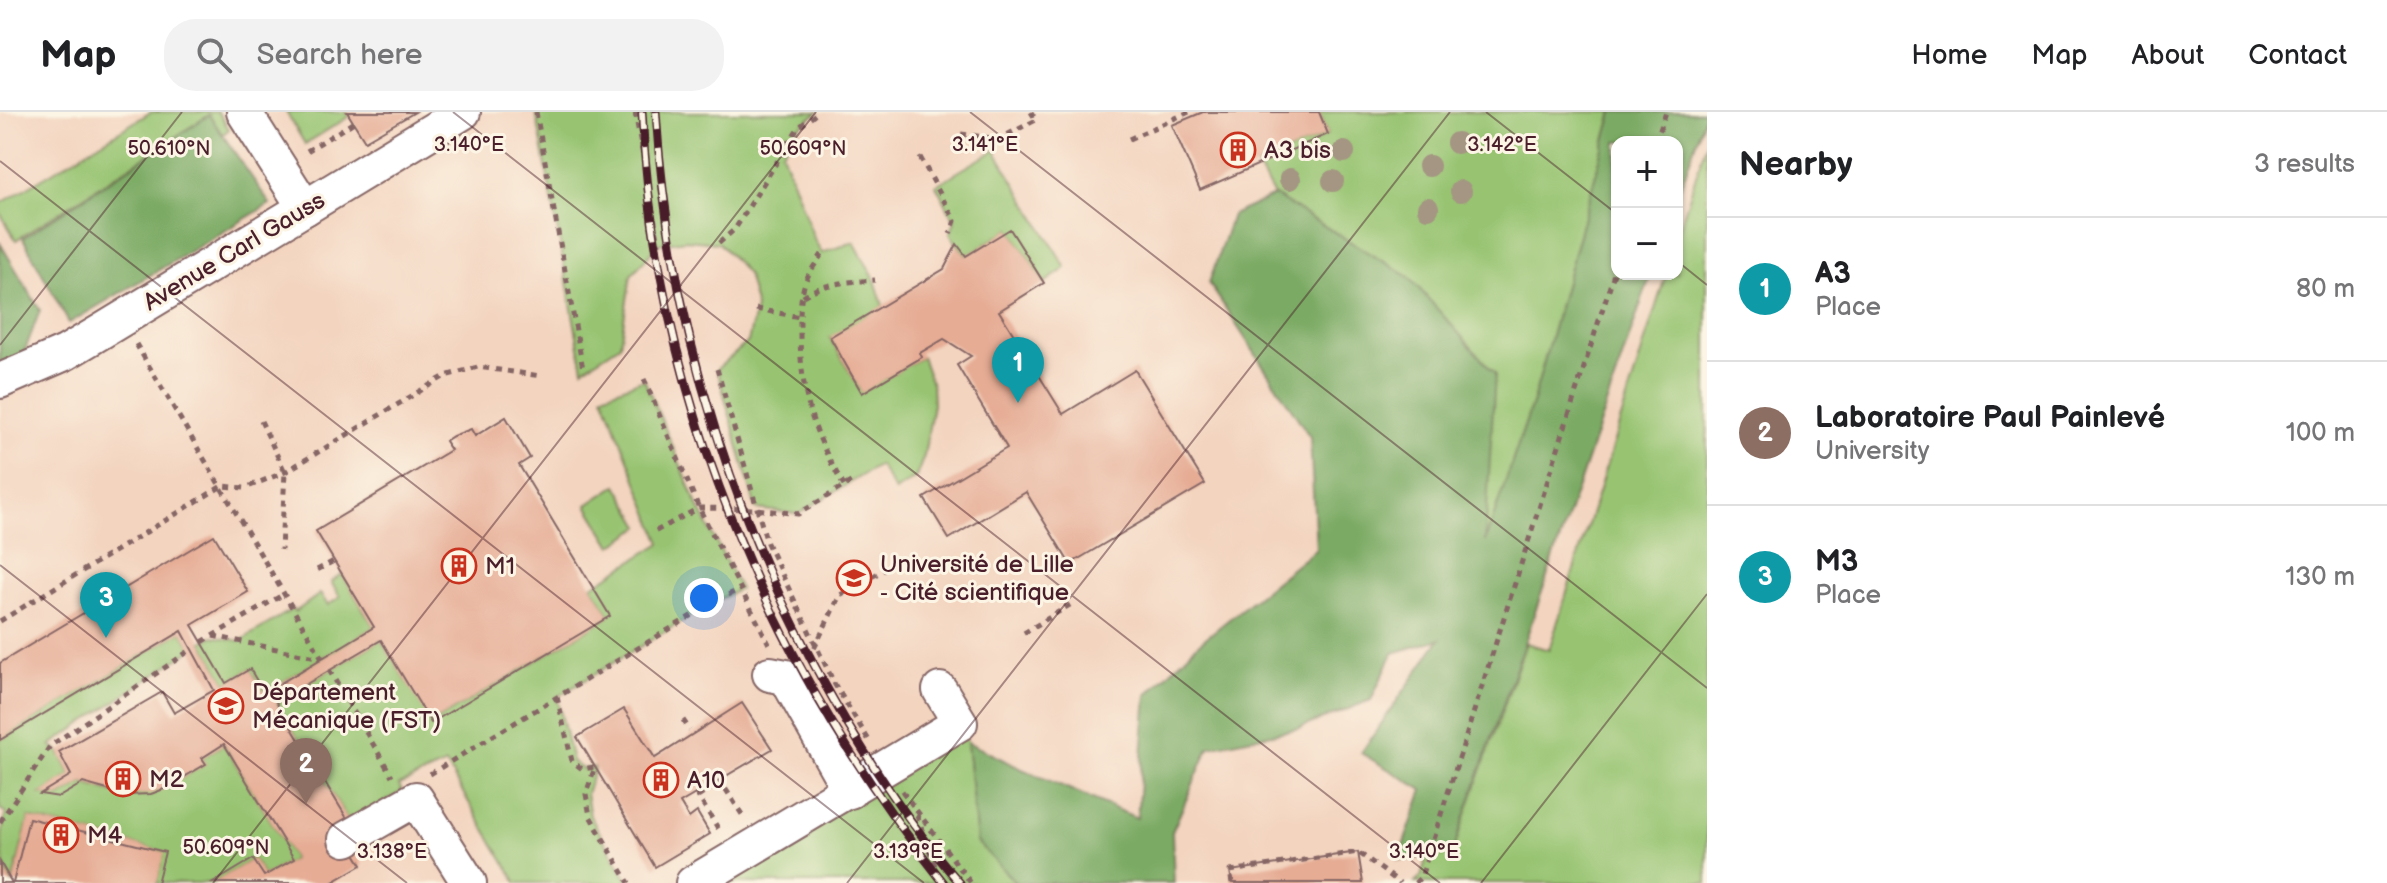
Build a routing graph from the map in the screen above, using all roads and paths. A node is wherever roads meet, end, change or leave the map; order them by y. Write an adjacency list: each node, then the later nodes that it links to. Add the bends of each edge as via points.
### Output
1 (244, 112): 15 (street)
2 (463, 112): 15 (street, Avenue Carl Gauss)
3 (536, 112): 26 (path)
4 (635, 112): 18 (path)
5 (818, 112): 17 (path, via 798,128 735,229)
6 (1031, 112): 10 (path, via 1036,120 999,139)
7 (1189, 112): 12 (path)
8 (1666, 112): 11 (path)
9 (354, 122): 13 (path)
10 (961, 134)
11 (1658, 136)
12 (1129, 139)
13 (303, 153)
14 (920, 157): 16 (path, via 955,221)
15 (305, 208): 25 (street, Avenue Carl Gauss)
16 (950, 234)
17 (719, 243)
18 (659, 244)
19 (822, 254): 22 (path)
20 (875, 280): 22 (path, via 833,284)
21 (1612, 280): 74 (path)
22 (802, 296): 24 (path)
23 (756, 309): 24 (path)
24 (800, 317): 35 (path, via 801,376 810,415)
25 (121, 319): 30 (street, Avenue Carl Gauss, via 65,353); 34 (path)
26 (583, 369)
27 (717, 369): 37 (path)
28 (541, 376): 32 (path, via 478,367 445,376)
29 (644, 379): 36 (path)
30 (0, 381)
31 (261, 421): 32 (path)
32 (285, 472): 34 (path, via 245,488); 39 (path)
33 (854, 480): 35 (path)
34 (222, 486): 44 (path); 47 (path)
35 (844, 486): 37 (path, via 798,514)
36 (699, 508): 37 (path); 38 (path); 43 (path)
37 (756, 509): 52 (path)
38 (656, 531)
39 (281, 550)
40 (903, 559): 52 (path, via 840,595)
41 (334, 561): 42 (path)
42 (317, 570)
43 (740, 589): 46 (path); 55 (path)
44 (284, 594): 50 (path); 50 (path, via 322,658)
45 (1073, 603): 49 (path)
46 (686, 619): 48 (path); 57 (path)
47 (0, 621)
48 (690, 626)
49 (1024, 633)
50 (213, 636): 51 (path)
51 (202, 642)
52 (816, 644): 55 (path); 60 (path)
53 (192, 649): 64 (path, via 50,746)
54 (329, 670): 62 (path)
55 (784, 681): 61 (street)
56 (940, 690): 60 (street, via 960,723)
57 (557, 697): 62 (path); 68 (path, via 572,761 582,769 595,767 586,794 590,816)
58 (683, 720): 59 (path)
59 (690, 730)
60 (886, 769): 61 (street); 63 (path)
61 (850, 791): 66 (street)
62 (405, 797): 65 (street); 67 (street, via 416,799)
63 (916, 810): 70 (path); 71 (path)
64 (0, 822)
65 (346, 839)
66 (748, 851): 66 (path, via 697,795 721,782); 69 (street)
67 (469, 883)
68 (629, 883)
69 (693, 883)
70 (941, 883)
71 (971, 883)
72 (1232, 883): 73 (path, via 1230,871 1358,852)
73 (1400, 883)
74 (1415, 883)

